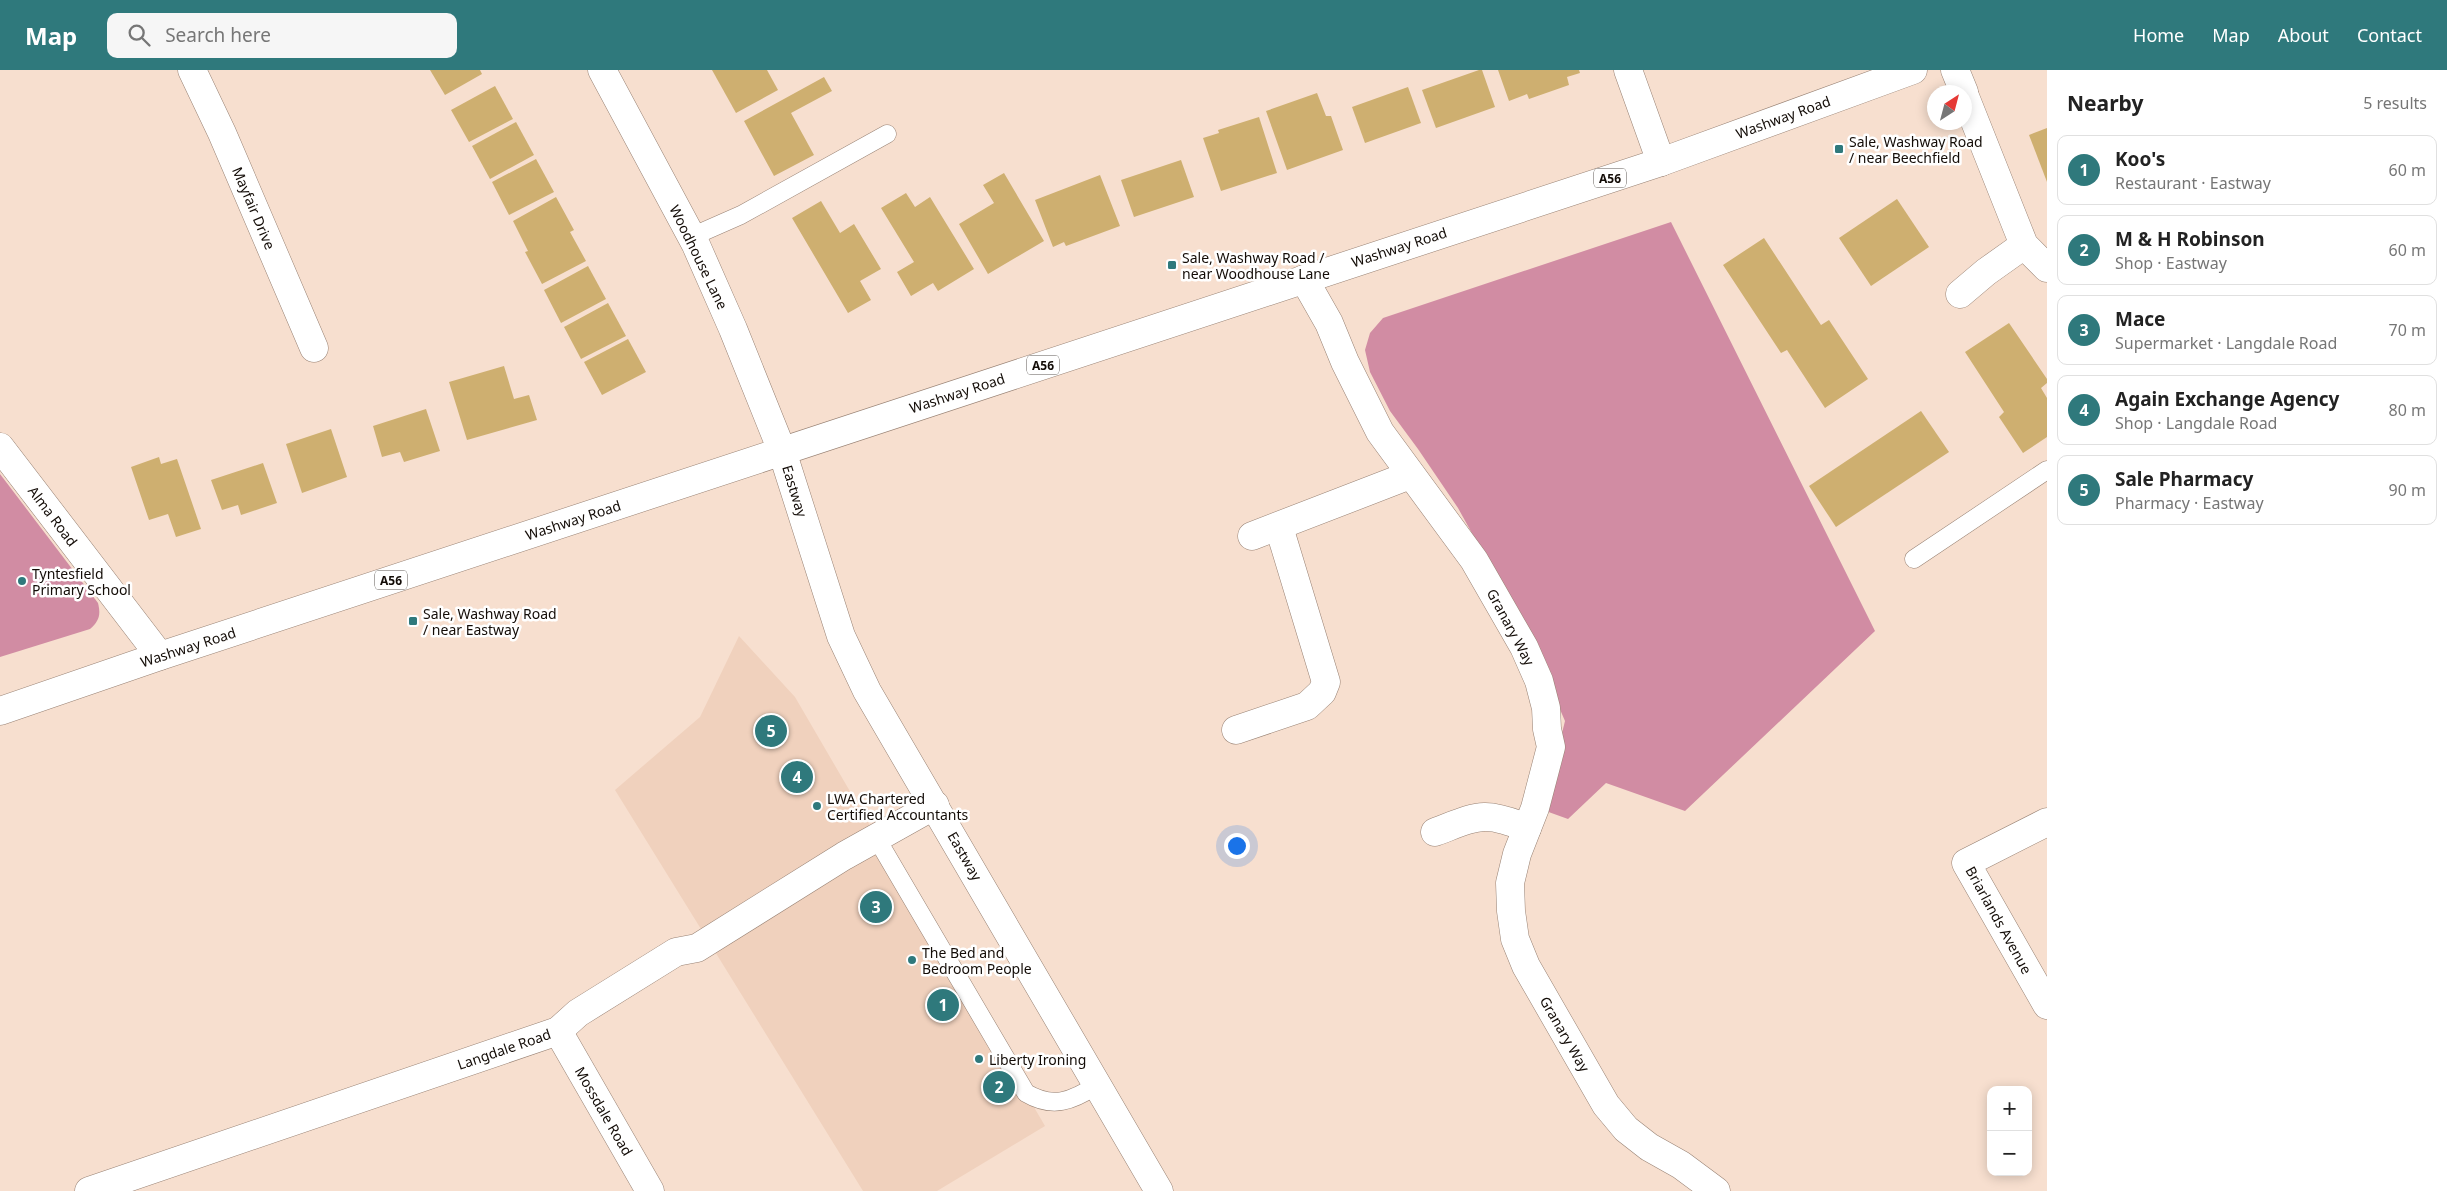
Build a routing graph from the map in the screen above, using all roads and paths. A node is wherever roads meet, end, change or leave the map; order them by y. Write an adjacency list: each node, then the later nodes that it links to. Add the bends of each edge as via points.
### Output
1 (192, 70): 15 (main road, Mayfair Drive)
2 (602, 70): 10 (main road, Woodhouse Lane)
3 (1628, 70): 9 (main road)
4 (1913, 70): 9 (main road, Washway Road / A56)
5 (1955, 70): 6 (main road)
6 (1961, 85)
7 (1972, 115): 11 (main road)
8 (887, 134): 10 (lane, via 741,215)
9 (1661, 162): 13 (main road, Washway Road / A56)
10 (691, 237): 17 (main road, Woodhouse Lane, via 733,329)
11 (2024, 245): 12 (main road); 14 (main road)
12 (2047, 268)
13 (1304, 279): 17 (main road, Washway Road / A56); 19 (main road, Granary Way, via 1329,323 1380,432)
14 (1960, 294)
15 (314, 348)
16 (0, 447): 23 (main road, Alma Road)
17 (782, 451): 23 (main road, Washway Road / A56); 26 (main road, Eastway, via 841,636 867,691)
18 (2047, 470): 22 (lane)
19 (1410, 475): 20 (main road); 28 (main road, Granary Way, via 1474,560 1520,639 1539,681 1550,747)
20 (1279, 527): 21 (main road); 25 (main road, via 1326,682 1322,692 1307,706)
21 (1252, 536)
22 (1914, 559)
23 (160, 656): 24 (main road, Washway Road / A56)
24 (0, 711)
25 (1236, 730)
26 (935, 805): 30 (main road, Langdale Road); 33 (main road, Eastway)
27 (2047, 822): 31 (main road, Briarlands Avenue, via 1966,862)
28 (1527, 828): 29 (main road, via 1487,816); 37 (main road, Granary Way, via 1510,883 1515,939 1526,966 1606,1105 1626,1129)
29 (1435, 832)
30 (877, 839): 32 (main road, Langdale Road, via 844,856 697,948 676,952 578,1012); 33 (lane, via 1026,1094 1039,1101 1068,1100)
31 (2047, 1005)
32 (558, 1031): 34 (main road, Langdale Road); 35 (main road, Mossdale Road)
33 (1097, 1086): 36 (main road, Eastway)
34 (88, 1191)
35 (650, 1191)
36 (1159, 1191)
37 (1716, 1191)

